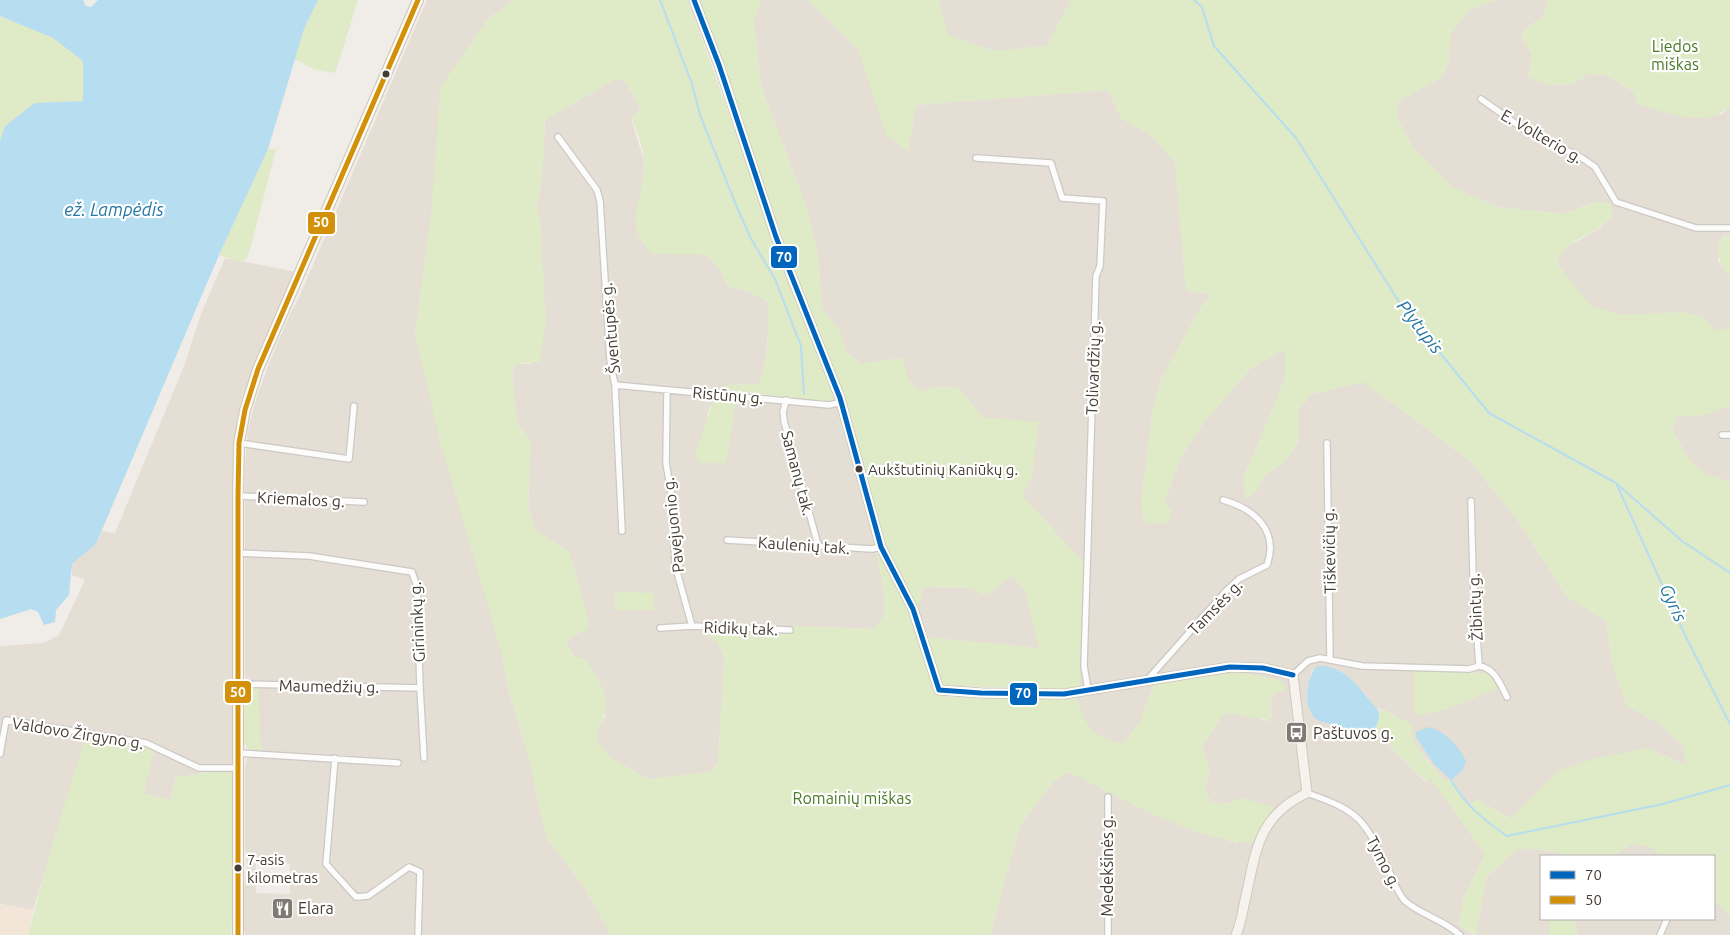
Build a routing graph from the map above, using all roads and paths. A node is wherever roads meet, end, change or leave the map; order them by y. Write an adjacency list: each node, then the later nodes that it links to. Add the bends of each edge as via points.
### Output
1 (418, 0): 14 (main road, via 258,369)
2 (694, 0): 10 (street, via 719,64 776,237)
3 (1481, 99): 6 (street, E. Volterio g., via 1522,128 1595,167 1616,202 1696,228)
4 (558, 137): 7 (street, Šventupės g., via 597,190 600,201 610,360)
5 (976, 158): 34 (street, Tolivardžių g., via 1051,163 1062,198 1103,201 1093,360 1084,666)
6 (1730, 228)
7 (615, 385): 8 (street, Ristūnų g.); 20 (street, Šventupės g.)
8 (667, 390): 9 (street, Ristūnų g.); 25 (street, Pavejuonio g., via 666,463 673,504 675,565)
9 (786, 400): 10 (street, Ristūnų g., via 829,405); 22 (street, Samanų tak., via 784,421)
10 (842, 402): 23 (street)
11 (354, 406): 14 (street, via 349,458)
12 (1722, 435): 13 (street)
13 (1730, 435)
14 (239, 443): 16 (main road)
15 (1327, 443): 28 (street, Tiškevičių g.)
16 (238, 496): 18 (street, Kriemalos g.); 24 (main road)
17 (1223, 500): 31 (street, Tamsės g., via 1244,507 1265,527 1271,545 1266,565 1239,579)
18 (364, 502)
19 (1471, 502): 29 (street, Žibintų g.)
20 (622, 531)
21 (727, 540): 22 (street, Kaulenių tak.)
22 (818, 545): 23 (street, Kaulenių tak.)
23 (881, 547): 34 (street, via 913,609 939,690 1051,694)
24 (238, 553): 32 (main road); 33 (street, Girininkų g., via 316,556 412,572 418,587)
25 (692, 626): 26 (street); 27 (street, Ridikų tak.)
26 (660, 628)
27 (790, 630)
28 (1330, 659): 29 (street, via 1382,667 1469,669); 30 (street, via 1308,662)
29 (1479, 666): 35 (street, via 1488,667 1493,672)
30 (1293, 675): 31 (street, via 1263,668 1230,667); 42 (street)
31 (1148, 679): 34 (street)
32 (238, 684): 33 (street, Maumedžių g.); 36 (main road)
33 (420, 688): 39 (street, Girininkų g.)
34 (1088, 690)
35 (1507, 698)
36 (238, 753): 38 (street); 41 (main road)
37 (0, 754): 41 (street, Valdovo Žirgyno g., via 6,720 146,743 199,768)
38 (335, 758): 40 (street); 46 (street, via 326,864 356,897 368,896 409,867 420,872)
39 (424, 758)
40 (398, 763)
41 (238, 768): 45 (main road)
42 (1307, 793): 48 (street, via 1287,804 1264,828); 49 (street, Tymo g., via 1337,803 1355,814 1371,834 1404,900)
43 (1108, 797): 47 (street, Medekšinės g.)
44 (1667, 920): 50 (street)
45 (238, 935)
46 (418, 935)
47 (1108, 935)
48 (1236, 935)
49 (1460, 935)
50 (1660, 935)

